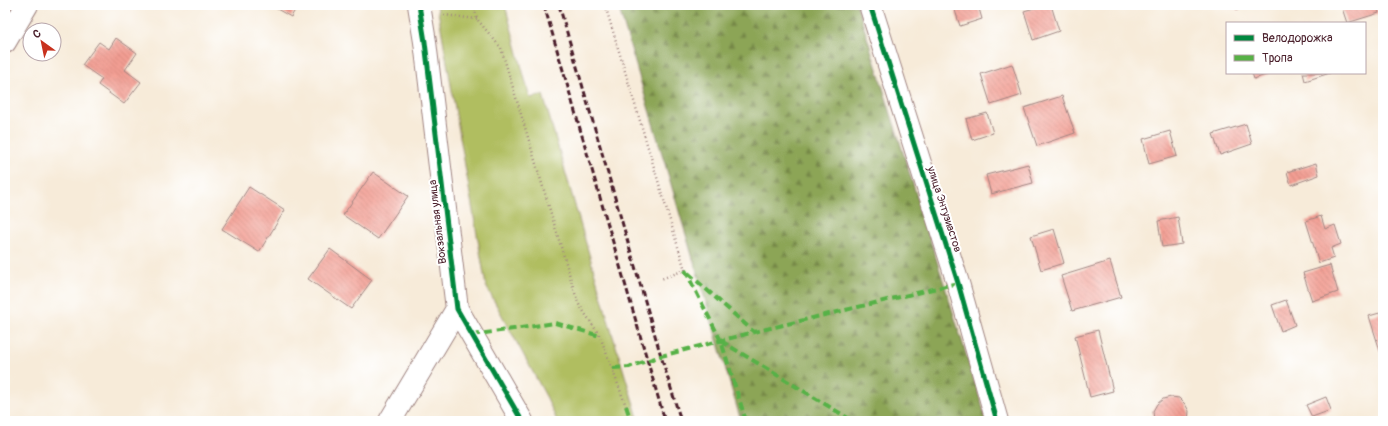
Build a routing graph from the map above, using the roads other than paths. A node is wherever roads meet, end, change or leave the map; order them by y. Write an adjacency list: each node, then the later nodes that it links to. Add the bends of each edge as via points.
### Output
1 (27, 5): 4 (street)
2 (870, 5): 8 (street, улица Энтузиастов, via 958,283)
3 (420, 9): 5 (street, Вокзальная улица)
4 (5, 42)
5 (457, 309): 6 (street); 7 (street, Вокзальная улица)
6 (390, 421)
7 (522, 421)
8 (997, 421)

